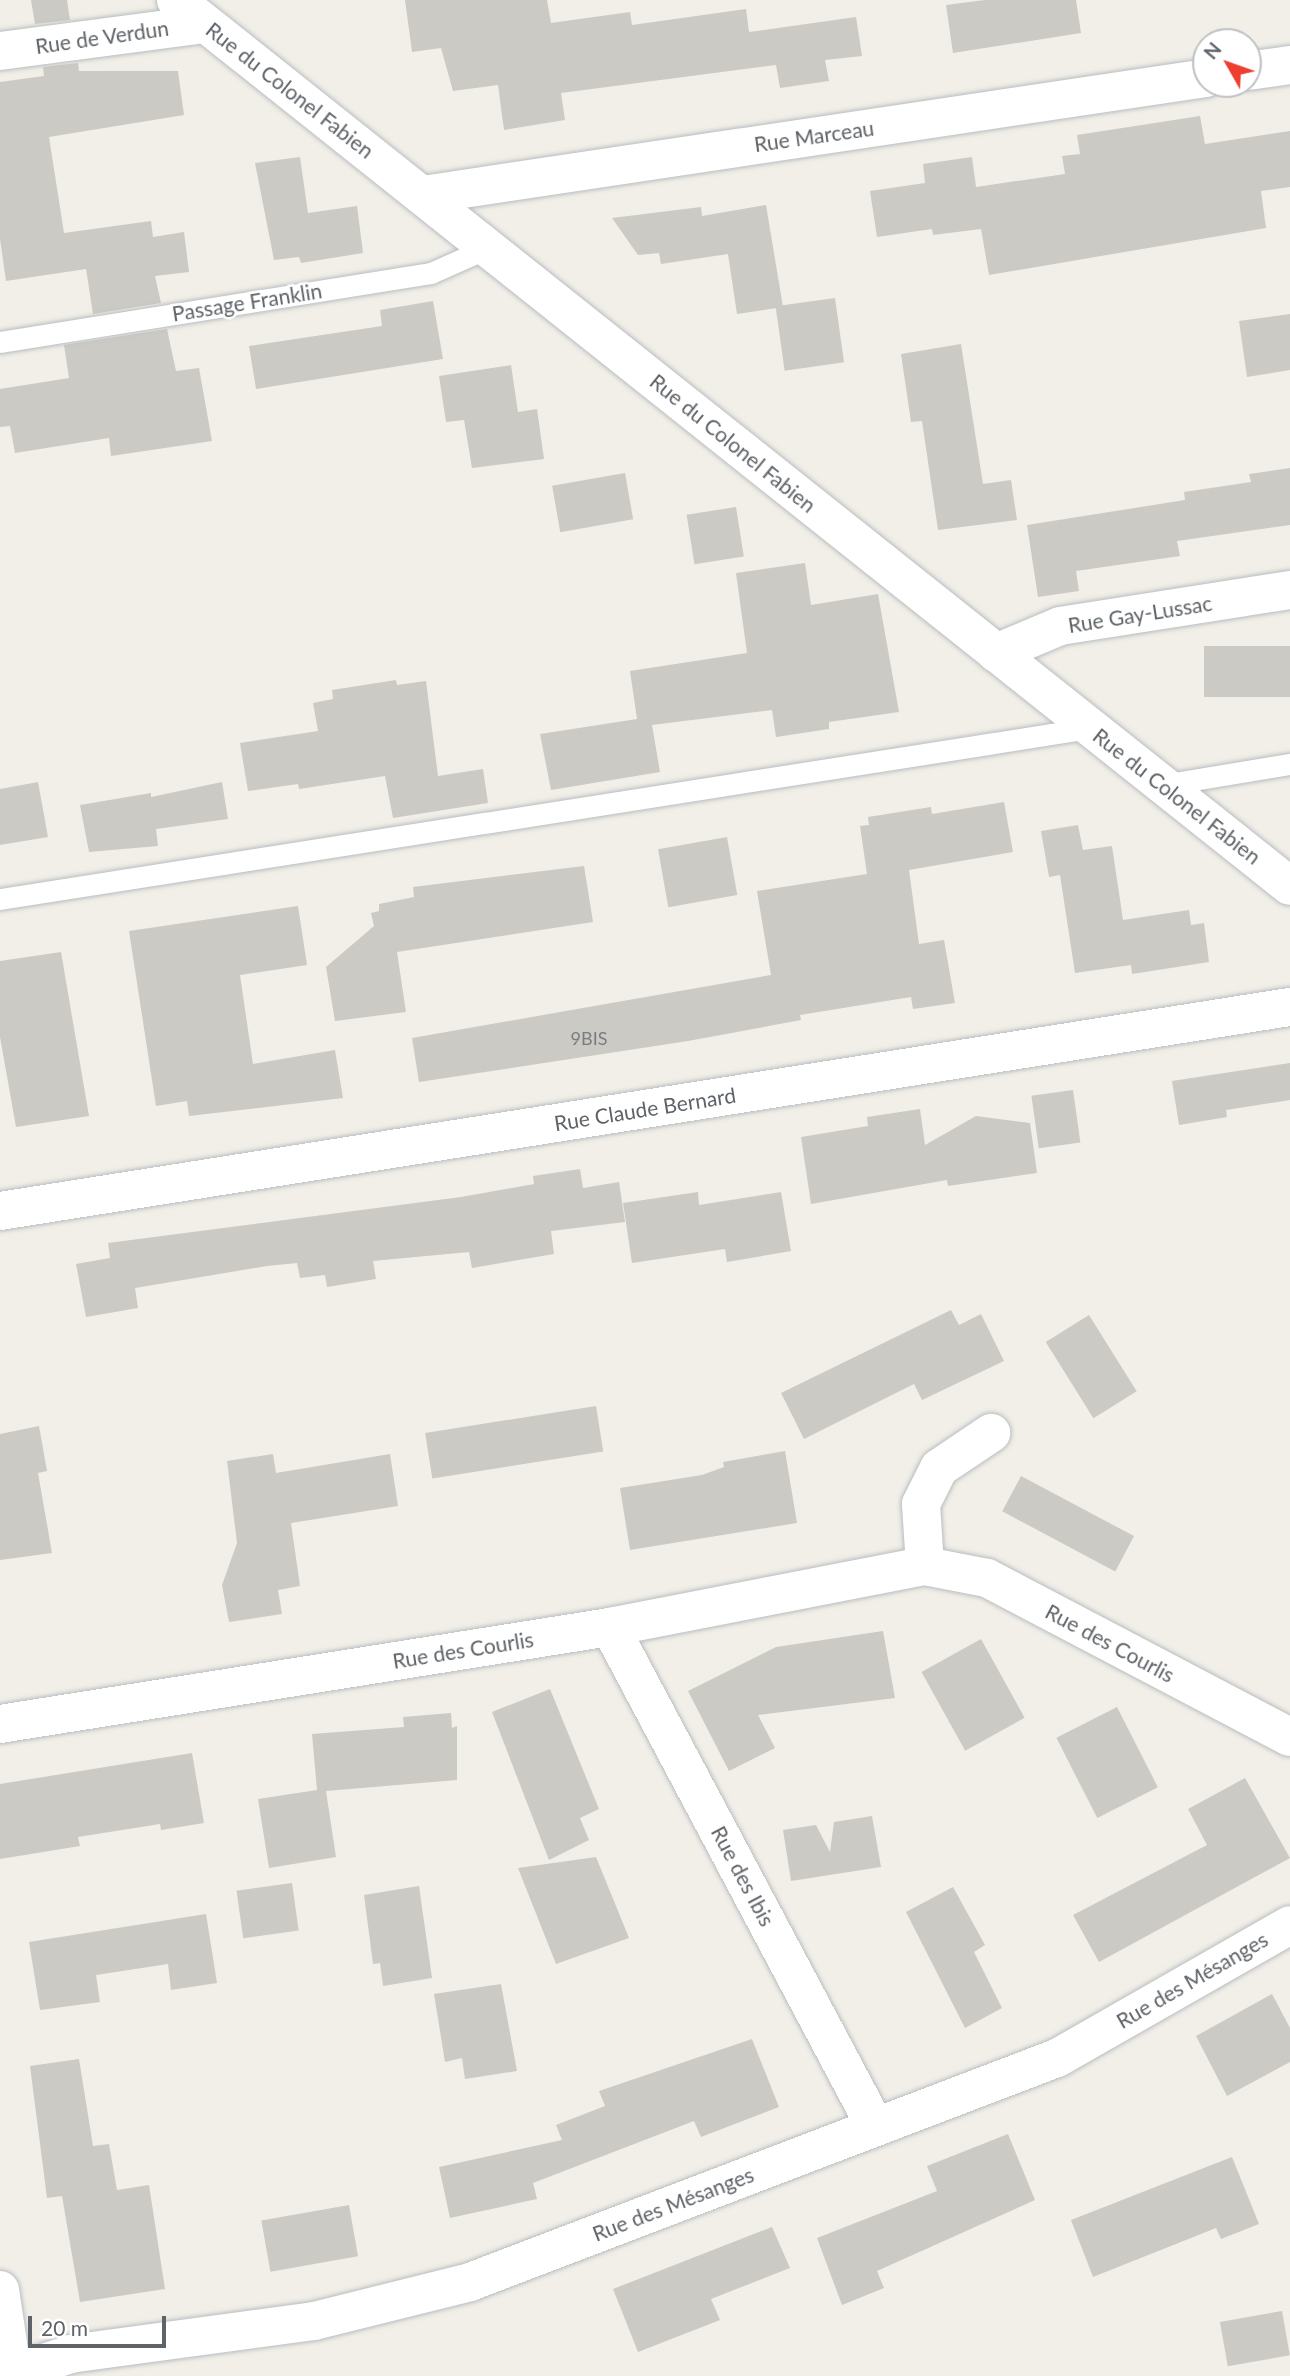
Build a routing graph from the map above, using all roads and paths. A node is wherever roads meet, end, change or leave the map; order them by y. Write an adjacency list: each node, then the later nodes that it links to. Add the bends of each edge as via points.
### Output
1 (190, 12): 2 (street, Rue de Verdun); 6 (street, Rue du Colonel Fabien)
2 (0, 51)
3 (1290, 65): 4 (street)
4 (1262, 69)
5 (1192, 80): 6 (street, Rue Marceau)
6 (423, 195): 7 (street, Rue du Colonel Fabien)
7 (489, 247): 8 (lane, Passage Franklin, via 431,273); 10 (street, Rue du Colonel Fabien)
8 (0, 342)
9 (1290, 590): 10 (street, Rue Gay-Lussac, via 1060,626)
10 (996, 653): 11 (street, Rue du Colonel Fabien)
11 (1090, 728): 13 (street, Rue du Colonel Fabien); 15 (lane)
12 (1290, 764): 13 (lane)
13 (1163, 785): 14 (street, Rue du Colonel Fabien)
14 (1290, 886)
15 (0, 899)
16 (1290, 1007): 17 (street, Rue Claude Bernard)
17 (0, 1211)
18 (991, 1433): 19 (street, via 939,1468 921,1504)
19 (925, 1566): 20 (street, Rue des Courlis); 22 (street, Rue des Courlis, via 987,1578)
20 (610, 1627): 21 (street, Rue des Courlis); 24 (street, Rue des Ibis)
21 (0, 1724)
22 (1290, 1737)
23 (1290, 1924): 24 (street, Rue des Mésanges, via 1057,2058)
24 (875, 2126): 27 (street, Rue des Mésanges, via 470,2282 314,2321 70,2354 34,2366)
25 (0, 2290): 26 (street)
26 (13, 2376)
27 (20, 2376)

